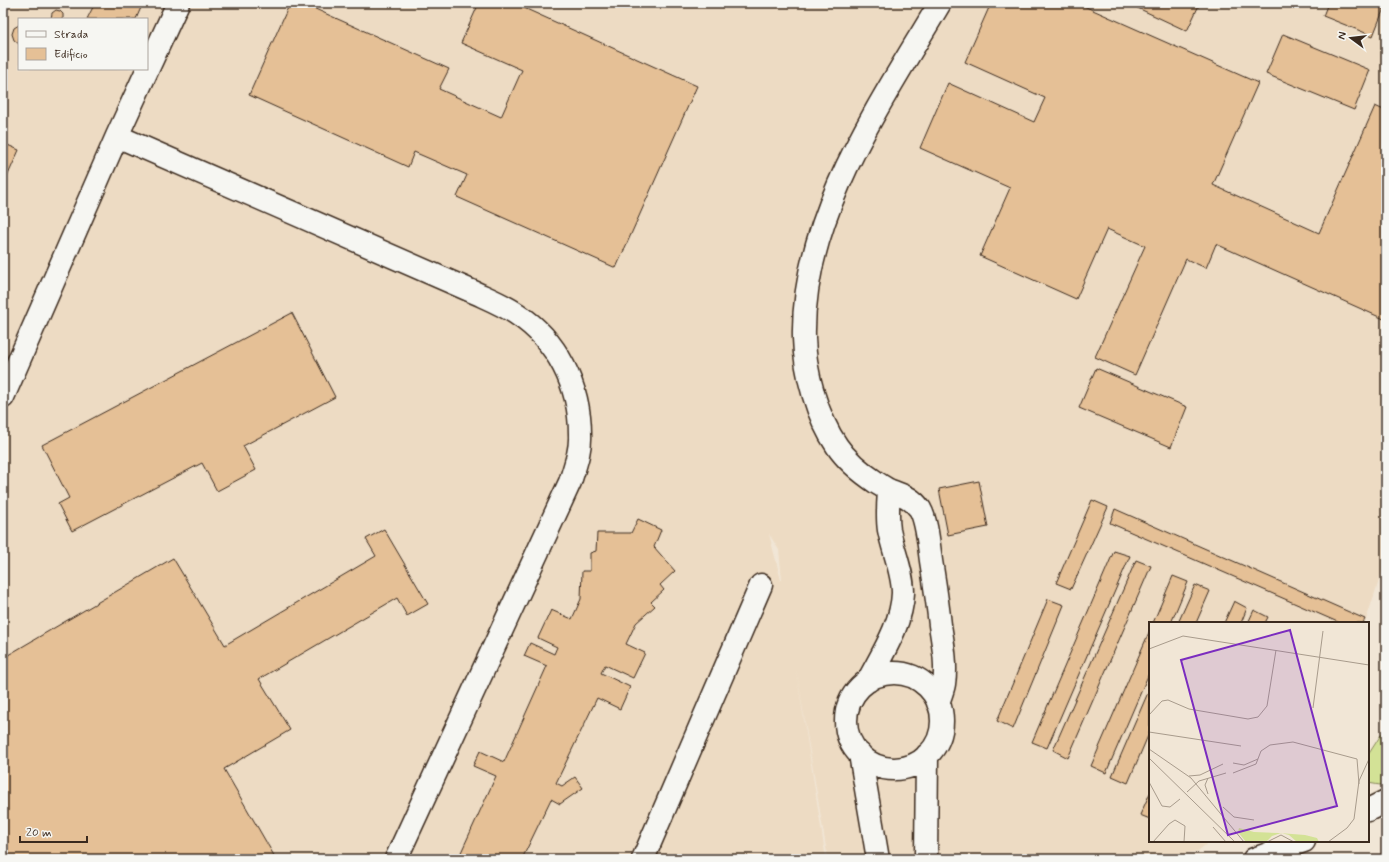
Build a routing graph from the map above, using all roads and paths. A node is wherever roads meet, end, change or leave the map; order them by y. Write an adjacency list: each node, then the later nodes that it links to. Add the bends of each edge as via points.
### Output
1 (178, 3): 3 (street)
2 (940, 3): 7 (street, via 845,170 817,244 806,305 804,338 818,410 837,446 848,459)
3 (148, 68)
4 (147, 70): 5 (street)
5 (117, 136): 6 (street); 16 (street, via 517,314 551,345 573,388 580,435 577,460 570,482)
6 (3, 397)
7 (889, 491): 9 (street, via 888,522 900,575 902,601 895,627); 10 (street, via 902,494 913,501 921,511 925,526 944,652 944,685)
8 (761, 585): 17 (street)
9 (868, 681): 10 (street, via 894,673 908,675 921,681); 11 (street, via 853,696 846,716 849,737)
10 (938, 703): 12 (street, via 942,722 940,735)
11 (860, 754): 12 (street, via 870,762 893,769 918,763); 18 (street)
12 (927, 755): 19 (street)
13 (1386, 801): 14 (street)
14 (1369, 810)
15 (1301, 842): 20 (street)
16 (396, 859)
17 (643, 859)
18 (878, 859)
19 (926, 859)
20 (1254, 859)

